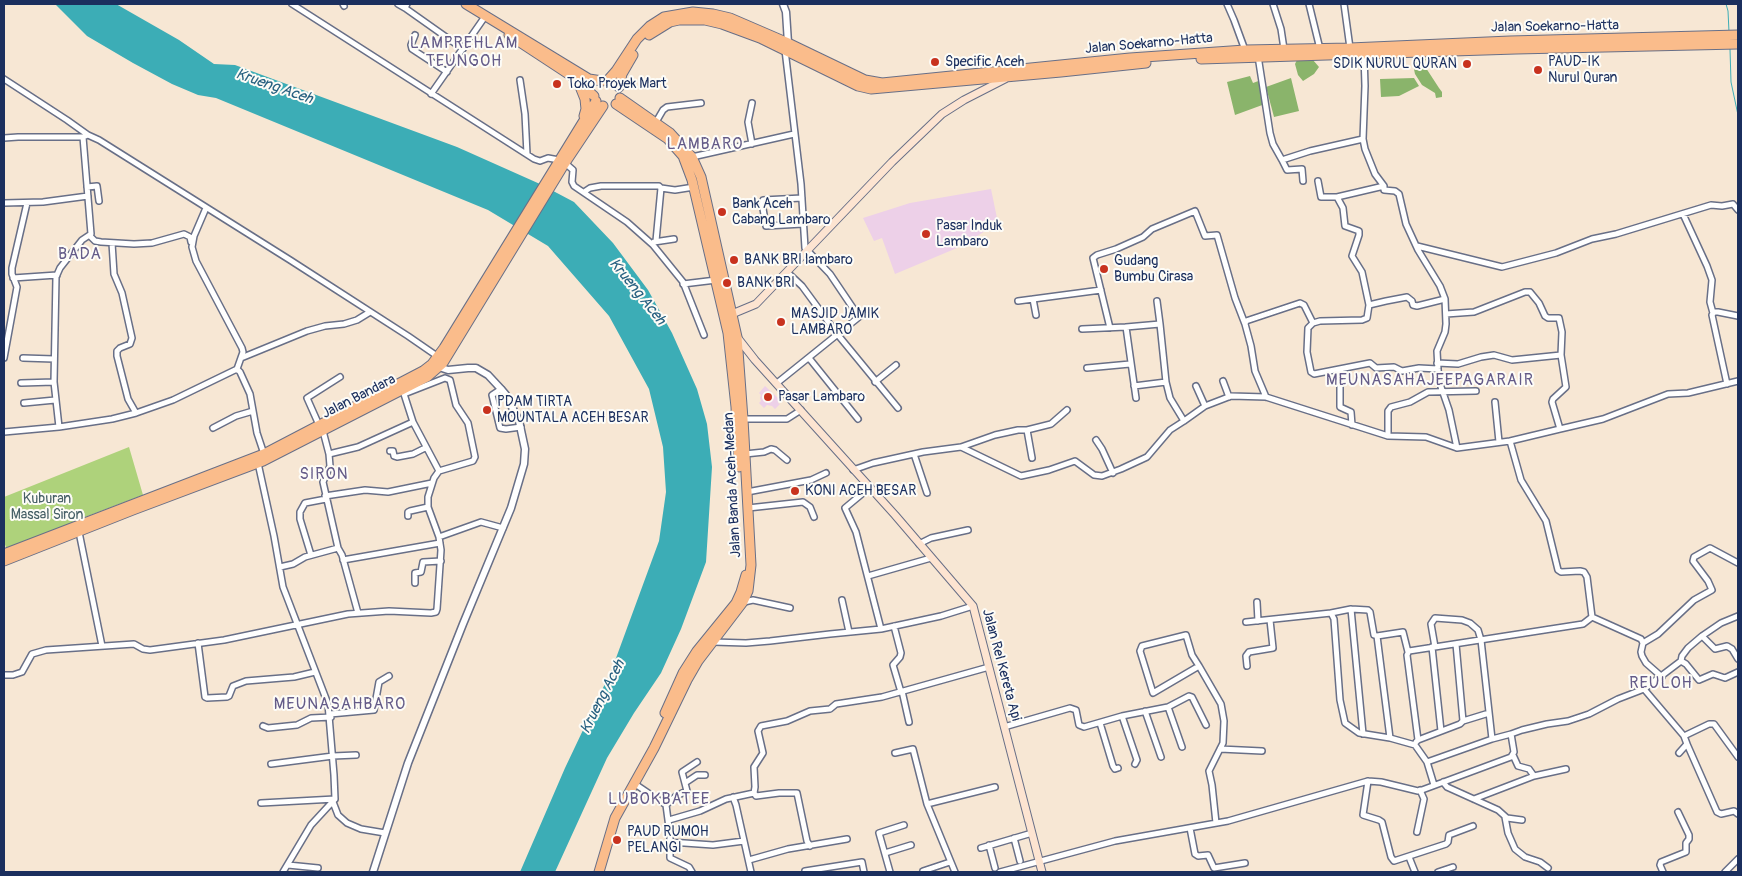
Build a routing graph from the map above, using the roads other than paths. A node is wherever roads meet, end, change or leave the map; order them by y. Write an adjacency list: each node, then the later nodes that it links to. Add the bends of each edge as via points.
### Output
1 (292, 4): 34 (street)
2 (398, 4): 9 (street)
3 (466, 4): 10 (highway); 32 (highway, via 589,79)
4 (783, 4): 16 (street)
5 (1227, 4): 20 (street)
6 (1273, 4): 19 (street)
7 (1309, 4): 21 (street)
8 (1344, 4): 17 (street)
9 (406, 6): 18 (street)
10 (484, 18): 18 (street); 28 (highway)
11 (415, 35): 27 (street, via 412,50)
12 (1738, 35): 13 (highway, Jalan Soekarno-Hatta)
13 (1718, 40): 14 (highway, Jalan Soekarno-Hatta); 15 (highway, Jalan Soekarno-Hatta)
14 (1738, 44)
15 (1486, 46): 17 (highway, Jalan Soekarno-Hatta); 22 (highway, Jalan Soekarno-Hatta)
16 (787, 47): 24 (highway, Jalan Soekarno-Hatta); 32 (highway, Jalan Soekarno-Hatta, via 752,26 720,15 674,14 657,22 637,39 616,71); 33 (highway, Jalan Soekarno-Hatta, via 705,20 670,22 655,30 640,45 622,74); 41 (street)
17 (1350, 48): 21 (highway, Jalan Soekarno-Hatta)
18 (462, 49): 27 (street)
19 (1284, 49): 20 (highway, Jalan Soekarno-Hatta); 21 (highway, Jalan Soekarno-Hatta)
20 (1244, 50): 25 (highway, Jalan Soekarno-Hatta)
21 (1325, 51): 22 (highway, Jalan Soekarno-Hatta); 23 (highway, Jalan Soekarno-Hatta)
22 (1364, 54): 44 (street)
23 (1258, 56): 25 (highway, Jalan Soekarno-Hatta); 48 (street, via 1270,133)
24 (819, 62): 26 (highway, Jalan Soekarno-Hatta, via 882,84); 29 (highway, Jalan Soekarno-Hatta, via 858,86 871,89)
25 (1088, 66): 26 (highway, Jalan Soekarno-Hatta)
26 (1075, 68): 29 (highway, Jalan Soekarno-Hatta)
27 (447, 72): 34 (street)
28 (573, 77): 35 (highway); 39 (highway, via 581,86 585,99)
29 (1008, 77): 73 (main road, via 942,114)
30 (4, 79): 42 (street)
31 (520, 80): 46 (street)
32 (605, 80): 33 (highway, via 615,82); 35 (highway, via 595,87)
33 (619, 87): 36 (highway)
34 (432, 94): 46 (street)
35 (597, 101): 36 (highway, via 608,107); 39 (highway, Jalan Bandara); 49 (highway, Jalan Bandara)
36 (618, 101): 40 (highway, Jalan Banda Aceh-Medan); 54 (highway, Jalan Banda Aceh-Medan, via 668,139 686,162)
37 (701, 103): 40 (street, via 667,107)
38 (752, 103): 45 (street, via 748,117)
39 (583, 122): 49 (highway, Jalan Bandara)
40 (656, 122): 47 (highway, Jalan Banda Aceh-Medan)
41 (794, 134): 45 (street); 59 (street)
42 (86, 136): 43 (street); 53 (street); 63 (street, via 107,145)
43 (4, 138)
44 (1363, 139): 48 (street); 52 (street, via 1375,174)
45 (752, 144): 47 (street)
46 (527, 154): 49 (street, via 540,161 548,158)
47 (692, 158): 87 (highway, Jalan Banda Aceh-Medan, via 701,177)
48 (1282, 160): 51 (street, via 1287,170 1302,169)
49 (562, 162): 56 (street, via 573,170 574,186); 100 (highway, Jalan Bandara)
50 (1318, 180): 58 (street, via 1321,197)
51 (1303, 181)
52 (1384, 186): 58 (street); 72 (street, via 1384,190 1399,194 1404,220)
53 (87, 187): 57 (street); 60 (street, via 98,187)
54 (694, 187): 55 (street); 77 (highway, Jalan Banda Aceh-Medan)
55 (661, 188): 56 (street, via 657,185 617,185 590,188); 70 (street)
56 (584, 192): 70 (street)
57 (88, 196): 62 (street); 67 (street)
58 (1338, 197): 84 (street, via 1345,226 1360,233 1352,256 1362,272)
59 (802, 198): 66 (street); 66 (street, via 763,200 762,203 766,226)
60 (99, 201)
61 (4, 203): 62 (street)
62 (26, 203): 76 (street, via 12,268)
63 (206, 208): 71 (street); 85 (street)
64 (1738, 210): 65 (street, via 1732,204 1713,205)
65 (1683, 214): 72 (street, via 1502,267); 86 (street, via 1712,280 1710,302)
66 (804, 224): 73 (street)
67 (90, 236): 69 (street, via 95,241); 75 (street, via 82,240)
68 (674, 239): 70 (street)
69 (112, 243): 71 (street, via 152,243 184,234 190,237); 146 (street, via 114,274 122,293 132,338 130,344 117,351 117,356 128,399)
70 (654, 243): 78 (street)
71 (192, 244): 105 (street, via 196,261 242,348)
72 (1417, 246): 81 (street)
73 (807, 251): 74 (main road); 98 (street, via 830,274 859,315)
74 (787, 272): 87 (main road, via 756,304); 98 (street, via 802,286)
75 (57, 275): 76 (street); 107 (street)
76 (13, 278): 103 (street, via 17,287)
77 (716, 280): 78 (street); 170 (highway, Jalan Banda Aceh-Medan, via 728,333)
78 (683, 284): 97 (street)
79 (1101, 290): 80 (street); 93 (street, via 1093,258 1143,238 1152,229 1195,211 1206,236 1217,235); 95 (street)
80 (1033, 299): 82 (street); 89 (street)
81 (1445, 299): 84 (street, via 1417,306 1407,297); 88 (street)
82 (1018, 301)
83 (1158, 301): 92 (street)
84 (1370, 305): 91 (street, via 1367,318 1362,320)
85 (370, 312): 102 (street); 105 (street, via 344,324 307,331)
86 (1713, 313): 90 (street); 127 (street)
87 (732, 314): 99 (highway, Jalan Banda Aceh-Medan)
88 (1446, 314): 101 (street, via 1474,312 1530,292 1545,316 1559,318); 109 (street)
89 (1036, 315)
90 (1738, 316)
91 (1313, 323): 93 (street, via 1304,305 1299,303); 116 (street, via 1308,328 1307,352 1311,372 1316,375)
92 (1160, 324): 94 (street); 124 (street)
93 (1245, 324): 135 (street, via 1255,371)
94 (1126, 327): 95 (street); 110 (street)
95 (1110, 328): 96 (street)
96 (1082, 329)
97 (704, 335)
98 (838, 335): 106 (street); 123 (street)
99 (737, 337): 108 (main road, Jalan Rel Kereta Api); 112 (highway, Jalan Banda Aceh-Medan)
100 (446, 351): 102 (highway, Jalan Bandara); 115 (highway, Jalan Bandara)
101 (1561, 355): 109 (street, via 1512,360 1494,355 1458,364); 156 (street, via 1566,387 1552,402)
102 (437, 356): 136 (highway, Jalan Bandara, via 423,371)
103 (4, 358)
104 (23, 358): 107 (street)
105 (241, 358): 114 (street)
106 (809, 358): 126 (street); 148 (street)
107 (54, 359): 122 (street)
108 (755, 360): 112 (main road); 126 (main road, Jalan Rel Kereta Api)
109 (1437, 363): 117 (street)
110 (1130, 364): 113 (street); 128 (street)
111 (896, 365): 123 (street)
112 (740, 366): 147 (highway, Jalan Banda Aceh-Medan)
113 (1087, 368)
114 (237, 369): 145 (street, via 250,394); 146 (street)
115 (443, 369): 119 (street); 130 (street, via 476,368); 133 (highway, Jalan Bandara)
116 (1340, 369): 117 (street, via 1370,363 1376,368 1394,367 1402,371); 151 (street, via 1340,407 1352,412)
117 (1438, 370): 131 (street)
118 (340, 377): 155 (street, via 308,398)
119 (448, 378): 133 (street); 175 (street, via 459,410 468,423 475,457 473,461)
120 (1223, 381): 134 (street)
121 (1738, 381): 127 (street)
122 (54, 382): 125 (street); 138 (street)
123 (875, 382): 142 (street)
124 (1166, 382): 128 (street); 149 (street, via 1170,398)
125 (21, 383)
126 (777, 383): 143 (main road, Jalan Rel Kereta Api)
127 (1727, 384): 156 (street, via 1660,397 1603,418)
128 (1134, 386): 137 (street)
129 (1196, 386): 141 (street)
130 (501, 389): 153 (street); 153 (street, via 492,395 499,426 504,429)
131 (1442, 391): 132 (street); 159 (street, via 1426,393 1410,402 1390,407); 165 (street)
132 (1476, 391)
133 (403, 392): 136 (highway, Jalan Bandara); 150 (street)
134 (1229, 397): 135 (street); 141 (street)
135 (1266, 397): 151 (street)
136 (376, 398): 155 (highway, Jalan Bandara)
137 (1136, 398)
138 (55, 400): 140 (street); 152 (street)
139 (1495, 402): 162 (street)
140 (24, 403)
141 (1204, 406): 149 (street)
142 (898, 408)
143 (801, 410): 147 (street, via 787,419); 174 (main road, Jalan Rel Kereta Api)
144 (1067, 410): 157 (street, via 1051,424)
145 (253, 412): 154 (street, via 236,416); 167 (street)
146 (136, 414): 152 (street)
147 (743, 419): 170 (highway, Jalan Banda Aceh-Medan)
148 (858, 419)
149 (1184, 420): 177 (street, via 1170,430 1147,457)
150 (413, 422): 164 (street); 168 (street, via 358,447)
151 (1352, 425): 159 (street)
152 (59, 427): 158 (street)
153 (521, 427): 187 (street, via 524,464)
154 (213, 428)
155 (321, 428): 167 (highway, Jalan Bandara); 168 (street); 173 (highway, Jalan Bandara)
156 (1560, 429): 161 (street)
157 (1026, 430): 163 (street, via 995,435); 171 (street)
158 (4, 432)
159 (1388, 436): 165 (street, via 1426,438)
160 (1096, 440): 177 (street)
161 (1510, 441): 162 (street); 213 (street, via 1521,480 1546,521 1558,570 1580,571 1586,575)
162 (1499, 442): 165 (street)
163 (961, 447): 169 (street); 177 (street, via 1021,476 1075,460 1094,475)
164 (425, 448): 166 (street, via 397,457); 175 (street)
165 (1457, 448)
166 (390, 451)
167 (264, 454): 194 (highway, Jalan Bandara)
168 (329, 454): 182 (street, via 330,466 322,482)
169 (914, 454): 174 (street); 181 (street)
170 (743, 458): 172 (street, via 771,449); 180 (highway, Jalan Banda Aceh-Medan); 332 (highway, Jalan Banda Aceh-Medan, via 746,577 741,592 683,673 650,745 609,819)
171 (1032, 458)
172 (787, 460)
173 (258, 463): 189 (highway, Jalan Bandara); 201 (street)
174 (853, 470): 179 (main road, Jalan Rel Kereta Api)
175 (439, 471): 178 (street)
176 (826, 472): 180 (street, via 811,480)
177 (1112, 472)
178 (432, 483): 182 (street, via 388,492 364,490); 183 (street)
179 (869, 488): 192 (main road, Jalan Rel Kereta Api); 202 (street, via 845,507 856,532)
180 (747, 492): 184 (highway, Jalan Banda Aceh-Medan)
181 (927, 493)
182 (326, 497): 193 (street); 195 (street, via 305,503 300,512)
183 (428, 506): 185 (street, via 410,511); 190 (street)
184 (748, 508): 186 (street, via 803,502 810,507); 205 (highway, Jalan Banda Aceh-Medan, via 751,566)
185 (408, 516)
186 (814, 517)
187 (503, 528): 190 (street, via 481,522); 304 (street, via 408,763)
188 (968, 530): 192 (street)
189 (78, 532): 198 (highway, Jalan Bandara); 228 (street)
190 (439, 537): 191 (street)
191 (440, 543): 197 (street); 199 (street)
192 (919, 544): 196 (main road, Jalan Rel Kereta Api)
193 (338, 548): 195 (street); 197 (street)
194 (4, 554)
195 (311, 555): 201 (street)
196 (931, 558): 202 (street); 207 (main road, Jalan Rel Kereta Api)
197 (343, 560): 210 (street)
198 (4, 561)
199 (441, 561): 203 (street, via 423,562 421,572 415,573); 210 (street, via 436,612 389,610)
200 (1738, 563): 226 (street, via 1710,548 1694,557 1693,561 1712,590 1694,600 1658,634)
201 (280, 567): 217 (street, via 283,587)
202 (868, 576): 219 (street)
203 (415, 583)
204 (842, 600): 220 (street)
205 (743, 602): 208 (street, via 753,600); 224 (highway, Jalan Banda Aceh-Medan)
206 (1257, 602): 215 (street)
207 (973, 606): 218 (street); 235 (main road, Jalan Rel Kereta Api)
208 (790, 608)
209 (1352, 609): 211 (street); 221 (street, via 1369,611 1373,632); 255 (street)
210 (358, 613): 217 (street)
211 (1331, 613): 214 (street); 255 (street, via 1344,719 1348,726)
212 (1738, 616): 222 (street, via 1721,622)
213 (1592, 617): 223 (street, via 1583,624); 226 (street, via 1642,639)
214 (1270, 620): 215 (street); 234 (street, via 1273,648 1249,652)
215 (1258, 621): 216 (street)
216 (1246, 622)
217 (297, 624): 225 (street); 236 (street)
218 (894, 626): 219 (street); 242 (street, via 900,657 893,664)
219 (881, 630): 220 (street)
220 (849, 632): 224 (street, via 770,642)
221 (1377, 636): 230 (street, via 1402,632); 258 (street)
222 (1702, 636): 231 (street, via 1714,649 1727,646 1732,649); 232 (street, via 1688,648)
223 (1482, 640): 227 (street); 229 (street, via 1470,622 1437,618 1431,624); 245 (street)
224 (713, 642): 283 (highway, Jalan Banda Aceh-Medan, via 687,680)
225 (198, 643): 228 (street, via 150,650 136,644); 236 (street, via 207,698 227,697 233,686 248,681)
226 (1643, 643): 240 (street, via 1641,652 1646,663)
227 (1456, 644): 229 (street); 248 (street)
228 (102, 646): 238 (street, via 36,652 22,672)
229 (1434, 647): 230 (street); 254 (street)
230 (1408, 652): 260 (street)
231 (1738, 659)
232 (1681, 661): 237 (street, via 1699,680 1713,674 1725,678); 240 (street)
233 (1199, 666): 233 (street, via 1153,693 1140,651 1142,646 1186,634); 263 (street, via 1223,712 1224,737)
234 (1247, 666)
235 (989, 667): 242 (street); 253 (main road, Jalan Rel Kereta Api)
236 (315, 672): 246 (street)
237 (1738, 672)
238 (4, 675)
239 (389, 676): 246 (street, via 379,682 374,710)
240 (1662, 676): 241 (street)
241 (1644, 688): 256 (street, via 1589,714); 257 (street)
242 (902, 692): 249 (street); 287 (street, via 836,704 830,709 810,711 759,728 763,752 754,767)
243 (1168, 707): 244 (street); 251 (street, via 1191,696); 262 (street)
244 (1145, 711): 247 (street); 270 (street)
245 (1489, 713): 248 (street); 259 (street)
246 (330, 716): 252 (street, via 311,718 297,725); 269 (street)
247 (1122, 716): 250 (street); 275 (street)
248 (1463, 721): 254 (street)
249 (909, 722)
250 (1100, 723): 253 (street, via 1082,727 1076,710 1070,708); 276 (street, via 1113,766)
251 (1206, 725)
252 (263, 726)
253 (1004, 727): 305 (main road, Jalan Rel Kereta Api)
254 (1441, 731): 260 (street)
255 (1363, 734): 258 (street)
256 (1511, 734): 259 (street); 268 (street)
257 (1684, 736): 261 (street); 271 (street, via 1714,724)
258 (1390, 738): 260 (street)
259 (1492, 739): 273 (street)
260 (1416, 742): 273 (street)
261 (1687, 744): 266 (street); 295 (street, via 1717,812)
262 (1182, 747)
263 (1220, 749): 264 (street); 299 (street, via 1209,771)
264 (1262, 751)
265 (895, 753): 292 (street, via 913,749)
266 (1678, 753)
267 (356, 755): 269 (street)
268 (1513, 755): 279 (street, via 1518,766 1529,769); 281 (street)
269 (333, 756): 274 (street); 290 (street)
270 (1161, 757)
271 (1738, 757)
272 (698, 762): 282 (street, via 683,770 681,774)
273 (1427, 762): 284 (street)
274 (271, 764)
275 (1135, 764)
276 (1118, 768)
277 (1566, 768): 279 (street)
278 (705, 775): 282 (street, via 697,775)
279 (1534, 776): 289 (street)
280 (1368, 781): 286 (street); 299 (street); 315 (street, via 1363,815 1382,822 1394,861)
281 (1444, 782): 284 (street); 289 (street, via 1447,787)
282 (685, 783): 293 (street, via 687,791)
283 (635, 784): 293 (street); 333 (highway, Jalan Banda Aceh-Medan, via 613,822)
284 (1431, 786): 286 (street)
285 (995, 787): 292 (street)
286 (1421, 790): 303 (street, via 1424,799)
287 (754, 793): 288 (street); 312 (street, via 756,796 797,793)
288 (733, 797): 297 (street); 308 (street)
289 (1474, 799): 296 (street, via 1498,810)
290 (334, 801): 291 (street); 304 (street, via 338,815 347,823 361,830); 322 (street, via 311,825)
291 (261, 803)
292 (926, 804): 320 (street)
293 (666, 805): 297 (street)
294 (1678, 812): 343 (street, via 1689,835 1686,852 1661,862)
295 (1738, 814)
296 (1505, 817): 298 (street); 326 (street, via 1515,849)
297 (669, 820): 309 (street)
298 (1522, 820)
299 (1216, 822): 302 (street)
300 (904, 825): 314 (street, via 879,833)
301 (1473, 826): 315 (street, via 1449,835 1446,844)
302 (1190, 828): 319 (street); 327 (street, via 1195,855 1208,855 1215,869)
303 (1416, 832)
304 (385, 833): 331 (street)
305 (1032, 833): 306 (street); 319 (main road, Jalan Rel Kereta Api)
306 (1014, 838): 311 (street); 318 (street)
307 (847, 840): 312 (street)
308 (744, 841): 309 (street, via 713,845); 317 (street)
309 (670, 842): 334 (street, via 670,858 689,867)
310 (911, 845): 314 (street)
311 (989, 845): 313 (street); 325 (street)
312 (810, 846): 317 (street)
313 (981, 848)
314 (885, 853): 337 (street)
315 (1409, 858): 341 (street)
316 (1738, 859): 344 (street)
317 (748, 860): 335 (street)
318 (1020, 861)
319 (1040, 861): 339 (street); 340 (main road, Jalan Rel Kereta Api)
320 (950, 862): 329 (street); 338 (street)
321 (1245, 863): 327 (street)
322 (288, 864): 324 (street); 330 (street)
323 (1453, 867): 342 (street)
324 (318, 868)
325 (995, 868)
326 (1548, 868)
327 (1229, 869)
328 (806, 871): 336 (street, via 862,862)
329 (923, 871)
330 (283, 872)
331 (373, 872)
332 (593, 872)
333 (599, 872)
334 (692, 872)
335 (751, 872)
336 (864, 872)
337 (890, 872)
338 (954, 872)
339 (1000, 872)
340 (1042, 872)
341 (1415, 872)
342 (1438, 872)
343 (1663, 872)
344 (1725, 872)

